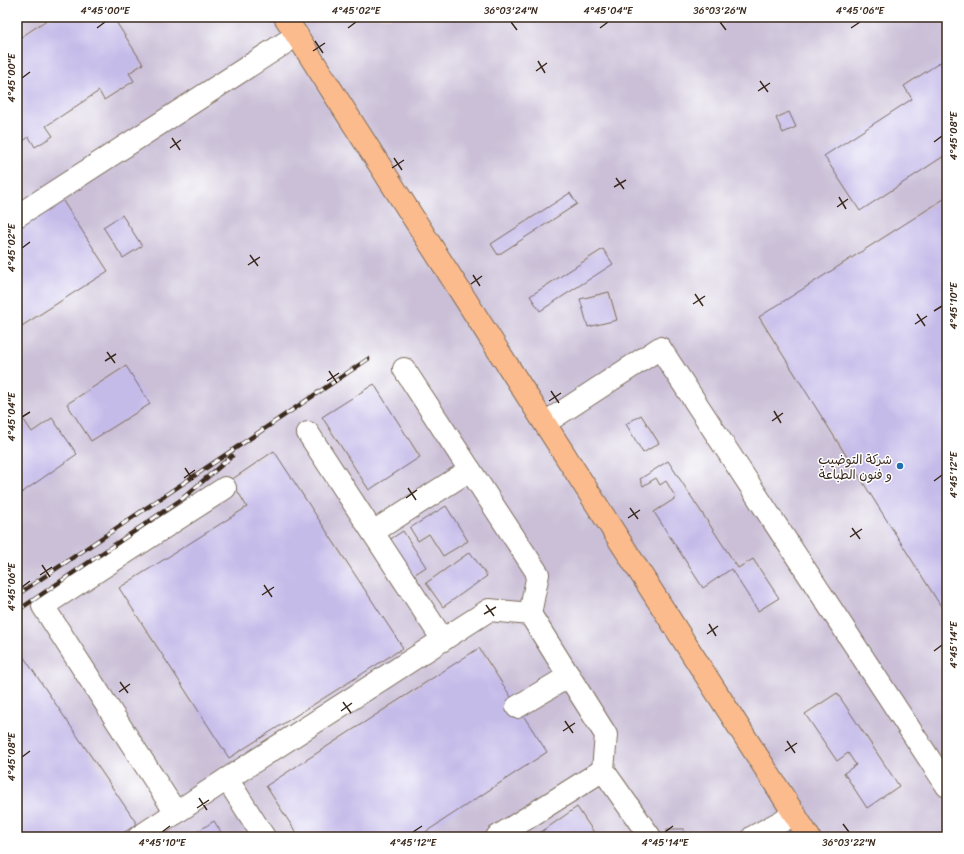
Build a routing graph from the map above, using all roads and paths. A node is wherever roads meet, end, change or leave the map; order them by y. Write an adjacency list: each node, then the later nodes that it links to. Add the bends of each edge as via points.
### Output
1 (285, 17): 2 (main road)
2 (297, 35): 3 (street); 5 (main road)
3 (17, 216)
4 (404, 369): 7 (street)
5 (545, 423): 16 (street, via 660,348); 18 (main road)
6 (308, 433): 9 (street)
7 (470, 470): 9 (street); 10 (street, via 538,574)
8 (225, 488): 17 (street, via 43,606)
9 (373, 532): 11 (street)
10 (530, 614): 11 (street, via 490,610); 12 (street)
11 (443, 640): 15 (street)
12 (569, 676): 13 (street); 14 (street, via 606,735)
13 (517, 707)
14 (603, 770): 21 (street); 22 (street)
15 (227, 780): 17 (street); 20 (street)
16 (947, 786)
17 (176, 813): 19 (street)
18 (794, 814): 23 (street); 24 (main road)
19 (139, 837)
20 (264, 837)
21 (497, 837)
22 (650, 837)
23 (753, 837)
24 (809, 837)

